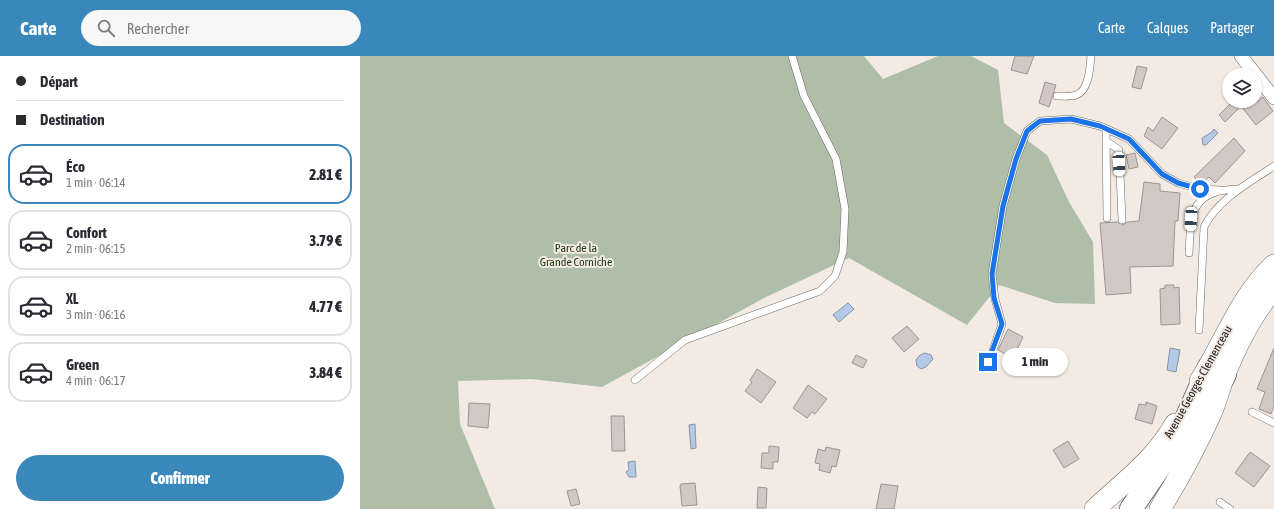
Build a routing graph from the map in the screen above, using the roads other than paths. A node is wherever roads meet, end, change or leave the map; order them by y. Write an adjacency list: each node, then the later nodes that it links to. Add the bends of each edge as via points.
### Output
1 (792, 56): 19 (lane, via 804,96 836,159 845,209 843,252 835,276 820,290 685,340)
2 (1091, 56): 4 (lane, via 1090,71 1083,90 1076,96)
3 (1241, 56): 5 (street)
4 (1057, 96)
5 (1274, 98)
6 (1106, 128): 7 (lane); 9 (lane, via 1129,139 1162,174 1178,183 1200,189); 17 (lane, via 1071,119 1040,121 1027,131 1003,206 992,274 994,298 1002,324)
7 (1106, 141): 11 (lane); 12 (lane, via 1119,150)
8 (1274, 166): 10 (lane)
9 (1220, 190): 10 (lane); 13 (lane, via 1199,201 1191,219)
10 (1238, 190): 16 (lane, via 1210,215 1204,227)
11 (1107, 218)
12 (1122, 220)
13 (1189, 253)
14 (1274, 265): 18 (main road, Avenue Georges Clemenceau, via 1265,273 1238,310)
15 (1274, 289): 18 (main road, Avenue Georges Clemenceau)
16 (1199, 330)
17 (988, 362)
18 (1217, 371): 23 (highway); 24 (main road, Avenue Georges Clemenceau, via 1183,407 1163,444 1137,473); 25 (main road, Avenue Georges Clemenceau, via 1212,411 1181,475)
19 (635, 380)
20 (1252, 412): 21 (lane)
21 (1274, 423)
22 (1220, 502): 26 (lane)
23 (1136, 508)
24 (1095, 509)
25 (1160, 509)
26 (1230, 509)

